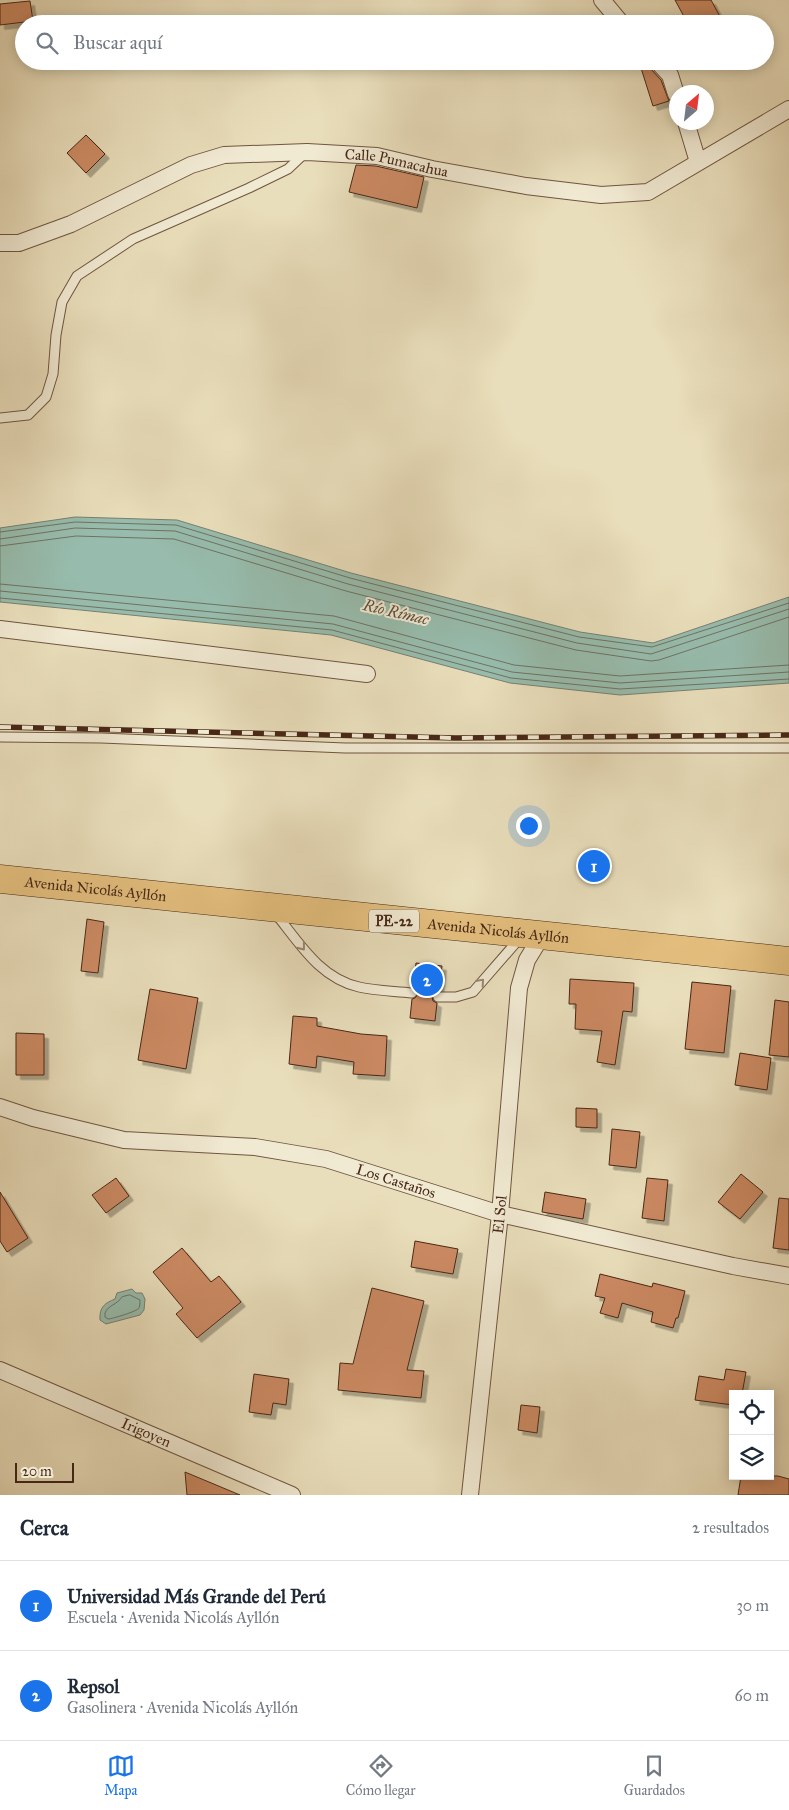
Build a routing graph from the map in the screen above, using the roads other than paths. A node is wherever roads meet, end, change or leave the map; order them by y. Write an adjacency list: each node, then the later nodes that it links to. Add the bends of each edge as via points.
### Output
1 (602, 0): 2 (street)
2 (614, 15)
3 (665, 70): 4 (street)
4 (673, 85)
5 (789, 109): 8 (street, Calle Pumacahua)
6 (688, 130): 8 (street)
7 (307, 152): 8 (street, Calle Pumacahua, via 377,156 526,186 601,195 648,192); 9 (street, Calle Pumacahua, via 224,155 199,162 71,224 19,243); 10 (lane, via 288,169 133,239 77,276 62,302 53,374 46,397 28,415)
8 (698, 162)
9 (0, 243)
10 (0, 418)
11 (0, 629): 12 (street)
12 (367, 674)
13 (0, 736): 14 (lane, via 345,748)
14 (789, 748)
15 (0, 879): 16 (highway, Avenida Nicolás Ayllón / PE-22)
16 (272, 908): 17 (highway, Avenida Nicolás Ayllón / PE-22); 19 (lane, one-way to 19, via 315,963 335,978 359,987)
17 (532, 936): 18 (highway, Avenida Nicolás Ayllón / PE-22); 20 (lane, one-way to 17, via 456,997 473,992); 22 (street, El Sol, via 519,988)
18 (789, 962)
19 (412, 993)
20 (438, 997)
21 (0, 1107): 22 (street, Los Castaños, via 124,1140 255,1147 326,1159)
22 (500, 1214): 23 (street, Los Castaños); 26 (street, El Sol)
23 (789, 1276)
24 (0, 1370): 25 (street, Irigoyen)
25 (292, 1495)
26 (470, 1495)

